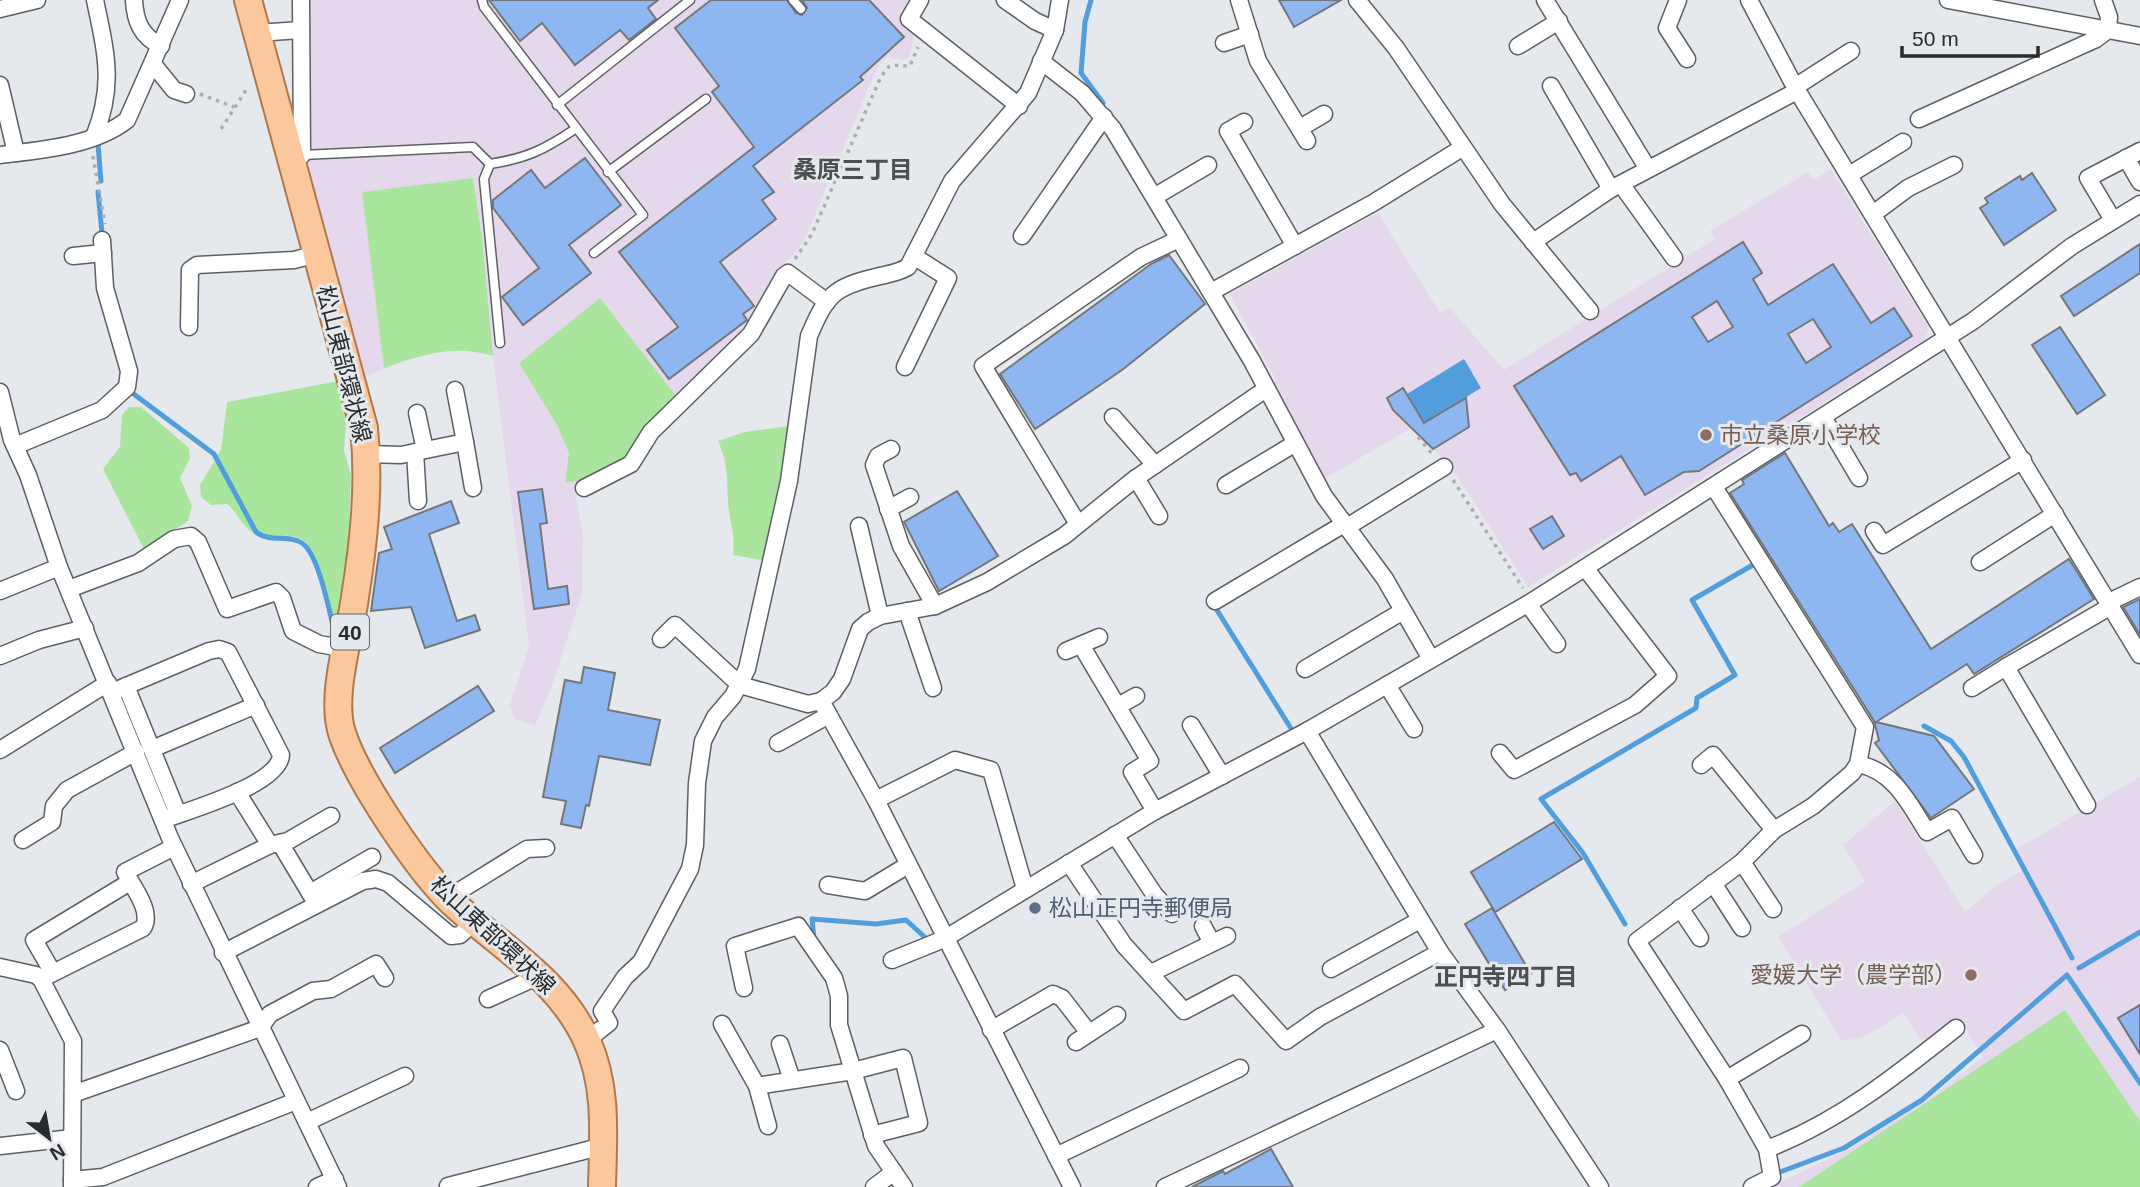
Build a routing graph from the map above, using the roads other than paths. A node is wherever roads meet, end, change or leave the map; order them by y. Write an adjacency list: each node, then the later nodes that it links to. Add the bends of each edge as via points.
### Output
1 (37, 0): 20 (street)
2 (95, 0): 48 (street, via 108,68 104,112)
3 (134, 0): 30 (street, via 134,16 141,29 148,40)
4 (180, 0): 30 (street)
5 (248, 0): 26 (main road, 松山東部環状線 / 40)
6 (301, 0): 23 (street)
7 (482, 0): 41 (lane)
8 (690, 0): 41 (lane)
9 (793, 0): 21 (lane)
10 (920, 0): 42 (street, via 909,19)
11 (1005, 0): 24 (street)
12 (1060, 0): 24 (street)
13 (1239, 0): 27 (street)
14 (1357, 0): 50 (street, via 1396,48)
15 (1545, 0): 22 (street)
16 (1678, 0): 33 (street, via 1667,28)
17 (1749, 0): 38 (street)
18 (1948, 0): 25 (street)
19 (2103, 0): 25 (street)
20 (0, 9)
21 (801, 9)
22 (1559, 21): 31 (street); 57 (street)
23 (301, 30): 26 (street); 53 (street)
24 (1055, 30): 34 (street)
25 (2108, 30): 28 (street); 45 (street, via 2083,46)
26 (256, 33): 53 (main road, 松山東部環状線 / 40)
27 (1250, 34): 29 (street); 43 (street, via 1258,61 1303,135)
28 (2140, 36)
29 (1224, 43)
30 (160, 46): 35 (street)
31 (1518, 46)
32 (1851, 51): 38 (street)
33 (1687, 59)
34 (1041, 61): 42 (street); 44 (street)
35 (153, 64): 39 (street, via 174,90); 48 (street, via 127,120)
36 (0, 85): 51 (street)
37 (1550, 86): 61 (street)
38 (1796, 89): 57 (street); 59 (street)
39 (186, 94)
40 (706, 99): 58 (lane)
41 (557, 105): 47 (lane)
42 (1019, 106): 73 (street, via 952,181)
43 (1324, 114)
44 (1104, 117): 62 (street); 66 (street)
45 (1919, 119)
46 (1244, 122): 69 (street, via 1228,131)
47 (575, 129): 54 (lane, via 543,151); 58 (lane)
48 (94, 137): 51 (street)
49 (1903, 142): 59 (street)
50 (1462, 148): 68 (street); 69 (street)
51 (8, 154)
52 (2133, 154): 60 (street); 65 (street, via 2088,178)
53 (296, 155): 54 (lane, via 473,147); 71 (main road, 松山東部環状線 / 40)
54 (490, 164): 80 (lane, via 484,178)
55 (1208, 165): 62 (street)
56 (1954, 165): 64 (street, via 1908,188)
57 (1648, 169): 61 (street)
58 (608, 172): 70 (lane, via 642,215)
59 (1849, 174): 64 (street)
60 (2140, 182)
61 (1616, 187): 68 (street); 74 (street)
62 (1154, 197): 67 (street)
63 (2140, 204): 65 (street)
64 (1873, 214): 79 (street)
65 (2113, 220): 79 (street)
66 (1022, 236)
67 (1179, 239): 75 (street); 108 (street, via 1141,257 983,366)
68 (1533, 242): 77 (street)
69 (1295, 246): 75 (street)
70 (594, 253)
71 (317, 254): 78 (street, via 294,260 197,265 188,280); 93 (main road, 松山東部環状線 / 40)
72 (73, 256): 89 (street, via 102,246 110,314 129,371 127,387 102,410)
73 (915, 257): 76 (street, via 899,272 843,286); 81 (street, via 948,278)
74 (1674, 258)
75 (1210, 292): 82 (street)
76 (827, 302): 102 (street, via 788,273 751,334 651,432 631,464); 135 (street, via 808,336 789,481)
77 (1590, 311)
78 (188, 327)
79 (1948, 336): 87 (street); 94 (street)
80 (500, 344)
81 (905, 367)
82 (1266, 389): 90 (street); 95 (street)
83 (456, 390): 88 (street)
84 (0, 392): 89 (street)
85 (416, 413): 92 (street)
86 (1113, 417): 95 (street)
87 (1823, 417): 98 (street); 100 (street)
88 (465, 442): 92 (street); 101 (street)
89 (9, 443): 113 (street)
90 (1294, 444): 99 (street); 110 (street)
91 (891, 450): 105 (street, via 878,456 874,465)
92 (420, 451): 93 (street); 104 (street)
93 (367, 454): 129 (main road, 松山東部環状線 / 40, via 368,485)
94 (2023, 460): 106 (street); 111 (street, via 1883,545)
95 (1155, 465): 97 (street)
96 (1444, 467): 110 (street)
97 (1136, 478): 107 (street); 108 (street)
98 (1858, 478)
99 (1226, 485)
100 (1714, 487): 114 (street); 151 (street, via 1866,727)
101 (472, 488)
102 (584, 488)
103 (910, 497): 105 (street)
104 (418, 501)
105 (888, 509): 121 (street, via 912,568)
106 (2055, 513): 112 (street); 120 (street)
107 (1159, 516)
108 (1078, 524): 121 (street, via 987,582)
109 (859, 526): 124 (street)
110 (1345, 526): 118 (street); 123 (street)
111 (1874, 531)
112 (1980, 562)
113 (60, 567): 116 (street); 117 (street)
114 (1586, 569): 119 (street); 150 (street, via 1668,676 1635,705 1514,770)
115 (2140, 587): 120 (street)
116 (69, 589): 125 (street); 129 (street, via 138,563 174,539 191,536 198,542 227,609 276,592 293,631 319,644)
117 (0, 591)
118 (1214, 601)
119 (1530, 603): 128 (street); 132 (street)
120 (2110, 604): 130 (street); 133 (street)
121 (935, 606): 122 (street)
122 (907, 611): 124 (street); 138 (street)
123 (1403, 611): 132 (street); 134 (street)
124 (880, 616): 143 (street, via 860,629 842,679)
125 (85, 628): 131 (street); 137 (street)
126 (1099, 637): 142 (street, via 1074,648)
127 (661, 639): 135 (street, via 675,625)
128 (1557, 644)
129 (347, 649): 176 (main road, 松山東部環状線 / 40, via 338,703 349,752 416,859)
130 (2140, 655)
131 (0, 656)
132 (1431, 659): 136 (street)
133 (2006, 667): 139 (street); 156 (street)
134 (1305, 669)
135 (740, 685): 143 (street); 205 (street, via 715,717 704,741 690,869 641,962 625,976 602,1011 609,1023)
136 (1387, 685): 145 (street); 146 (street)
137 (115, 687): 141 (street, via 219,649 233,658); 148 (street); 149 (street)
138 (933, 688)
139 (1972, 688)
140 (1136, 696): 142 (street)
141 (256, 705): 149 (street); 154 (street, via 281,755 281,764)
142 (1118, 706): 157 (street, via 1150,761 1132,772)
143 (825, 708): 147 (street); 155 (street)
144 (1191, 726): 153 (street)
145 (1414, 729)
146 (1307, 731): 153 (street); 181 (street)
147 (778, 743)
148 (0, 750)
149 (144, 751): 158 (street); 162 (street, via 66,790 54,806 52,822)
150 (1500, 753)
151 (1858, 764): 160 (street, via 1813,806); 166 (street, via 1895,783 1927,832 1952,818)
152 (1701, 765): 160 (street, via 1713,755)
153 (1222, 776): 157 (street)
154 (237, 792): 158 (street); 163 (street)
155 (876, 800): 170 (street); 175 (street, via 955,760 991,770)
156 (2087, 805)
157 (1155, 811): 161 (street)
158 (171, 817): 164 (street)
159 (331, 817): 163 (street)
160 (1774, 830): 168 (street)
161 (1115, 835): 169 (street); 180 (street)
162 (23, 840)
163 (275, 844): 173 (street); 177 (street)
164 (174, 847): 171 (street, via 125,872); 173 (street)
165 (546, 849): 176 (street, via 527,849)
166 (1974, 855)
167 (372, 857): 177 (street)
168 (1742, 862): 172 (street); 179 (street)
169 (1069, 863): 175 (street); 192 (street, via 1124,945)
170 (908, 864): 174 (street, via 865,891); 186 (street)
171 (130, 882): 194 (street, via 34,940); 194 (street, via 146,911 143,928)
172 (1713, 883): 178 (street); 184 (street)
173 (191, 884): 188 (street)
174 (828, 885)
175 (1026, 890): 186 (street)
176 (448, 898): 182 (main road, 松山東部環状線 / 40)
177 (313, 899): 182 (street, via 376,879 397,890 451,936 460,935); 188 (street)
178 (1680, 908): 185 (street); 211 (street, via 1637,941)
179 (1773, 909)
180 (1172, 914)
181 (1420, 919): 187 (street); 191 (street)
182 (474, 922): 193 (main road, 松山東部環状線 / 40)
183 (1203, 926): 192 (street, via 1220,940)
184 (1742, 928)
185 (1700, 938)
186 (944, 939): 189 (street); 202 (street)
187 (1440, 952): 192 (street, via 1320,1017 1286,1041 1235,984 1184,1011); 203 (street)
188 (223, 953): 200 (street)
189 (892, 960)
190 (0, 967): 194 (street)
191 (1331, 970)
192 (1150, 973)
193 (541, 975): 197 (street); 205 (main road, 松山東部環状線 / 40)
194 (47, 976): 215 (street, via 73,1041)
195 (385, 978): 200 (street, via 376,964 270,1014)
196 (744, 988): 209 (street, via 734,946 798,926 834,978 839,1025)
197 (488, 999)
198 (1117, 1015): 202 (street, via 1082,1038 1062,998 1053,994)
199 (722, 1024): 213 (street)
200 (260, 1028): 215 (street); 216 (street)
201 (1956, 1028): 223 (street, via 1862,1100)
202 (992, 1030): 224 (street)
203 (1497, 1030): 235 (street); 236 (street)
204 (1802, 1034): 211 (street)
205 (587, 1040): 222 (main road, 松山東部環状線 / 40, via 604,1095)
206 (780, 1044): 212 (street)
207 (0, 1050): 214 (street)
208 (1240, 1068): 224 (street)
209 (853, 1071): 212 (street); 219 (street); 219 (street, via 904,1058 919,1123)
210 (405, 1076): 217 (street)
211 (1727, 1079): 223 (street)
212 (792, 1080): 213 (street)
213 (757, 1086): 218 (street)
214 (16, 1091)
215 (72, 1094): 220 (street)
216 (296, 1101): 217 (street); 226 (street, via 103,1177)
217 (307, 1122): 227 (street)
218 (768, 1126)
219 (872, 1135): 225 (street)
220 (72, 1138): 221 (street); 226 (street)
221 (0, 1146)
222 (603, 1146): 228 (street); 231 (main road, 松山東部環状線 / 40)
223 (1767, 1149): 237 (street, via 1772,1177)
224 (1056, 1156): 234 (street)
225 (894, 1172): 232 (street); 233 (street)
226 (72, 1183)
227 (337, 1183): 230 (street)
228 (470, 1184): 229 (street)
229 (449, 1186)
230 (317, 1187)
231 (602, 1187)
232 (874, 1187)
233 (904, 1187)
234 (1072, 1187)
235 (1165, 1187)
236 (1600, 1187)
237 (1752, 1187)

